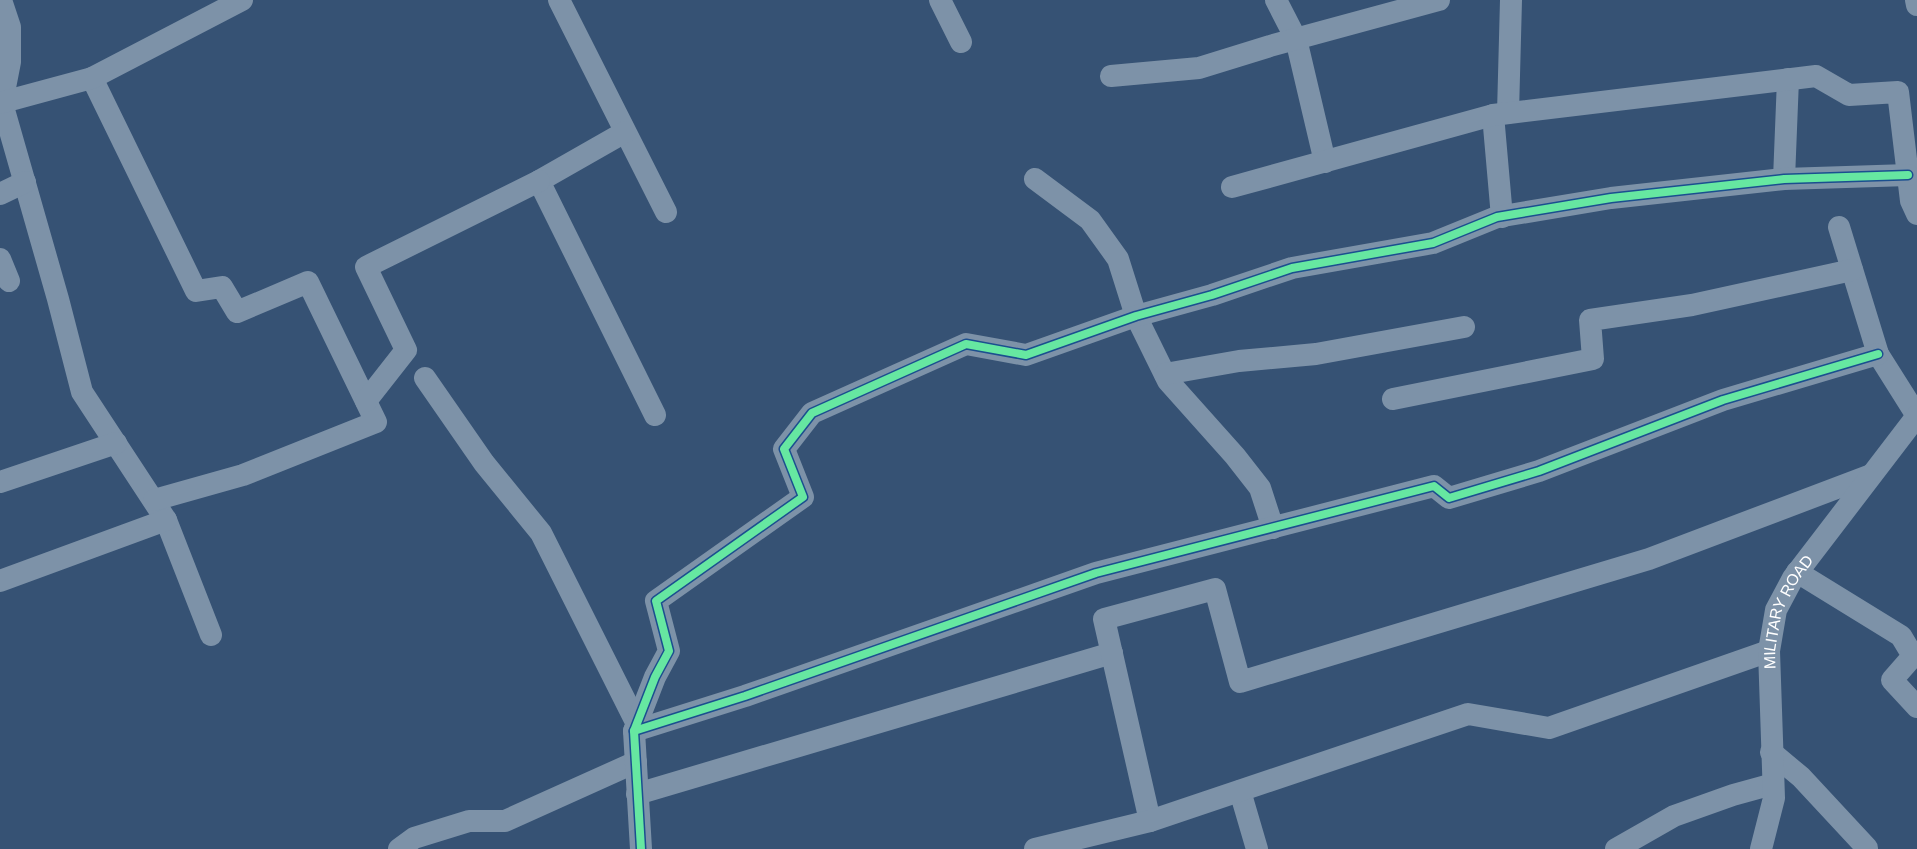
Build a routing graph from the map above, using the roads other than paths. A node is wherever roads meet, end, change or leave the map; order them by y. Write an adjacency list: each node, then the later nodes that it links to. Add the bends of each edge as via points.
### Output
1 (1, 0): 15 (street, via 10,27 10,62)
2 (242, 0): 13 (street)
3 (559, 0): 17 (street)
4 (940, 0): 11 (street)
5 (1276, 0): 10 (street)
6 (1439, 0): 10 (street)
7 (1510, 0): 16 (street)
8 (1916, 0): 9 (street)
9 (1917, 5)
10 (1296, 39): 12 (street, via 1199,68); 18 (street)
11 (961, 42)
12 (1111, 76)
13 (92, 78): 15 (street); 38 (street, via 196,291 222,287 237,312 308,282)
14 (1788, 79): 16 (street); 20 (street); 25 (street, via 1816,76 1849,95 1898,92)
15 (1, 103): 22 (street)
16 (1500, 114): 18 (street); 27 (street)
17 (625, 132): 21 (street); 26 (street)
18 (1325, 162): 23 (street)
19 (1035, 179): 32 (street, via 1090,220 1118,259)
20 (1784, 179): 25 (street); 27 (street, via 1611,198)
21 (539, 181): 38 (street, via 366,267 406,350); 39 (street)
22 (25, 182): 24 (street); 41 (street, via 82,392)
23 (1232, 187)
24 (0, 194)
25 (1913, 196)
26 (666, 212)
27 (1502, 217): 32 (street, via 1433,243 1292,268)
28 (1839, 227): 30 (street)
29 (0, 259): 31 (street)
30 (1852, 270): 34 (street); 37 (street, via 1692,305 1590,320 1593,358)
31 (9, 281)
32 (1136, 316): 35 (street); 53 (street, via 1026,355 966,344 812,413 784,449 803,497 656,601 669,651)
33 (1464, 327): 35 (street, via 1316,354 1239,361)
34 (1878, 354): 40 (street); 46 (street, via 1723,400 1539,471 1449,498 1434,486)
35 (1164, 374): 46 (street, via 1260,488)
36 (425, 378): 53 (street, via 484,463 541,533)
37 (1392, 399)
38 (366, 401): 44 (street, via 376,422 243,475)
39 (655, 415)
40 (1917, 416): 42 (street, MILITARY ROAD)
41 (116, 443): 43 (street); 44 (street)
42 (1871, 476): 47 (street, MILITARY ROAD); 51 (street, via 1649,559 1240,682 1215,590 1104,619)
43 (0, 482)
44 (154, 500): 45 (street)
45 (166, 520): 48 (street); 49 (street)
46 (1273, 528): 53 (street, via 1095,573 745,696)
47 (1797, 572): 50 (street, MILITARY ROAD, via 1776,610); 52 (street, via 1901,636 1913,656 1892,680)
48 (0, 581)
49 (211, 635)
50 (1769, 651): 54 (street, MILITARY ROAD); 57 (street, via 1549,728 1468,714)
51 (1112, 653): 58 (street); 59 (street)
52 (1917, 706)
53 (636, 728): 55 (street)
54 (1771, 752): 56 (street, MILITARY ROAD); 61 (street, via 1801,777)
55 (636, 762): 58 (street); 62 (street, via 504,821 469,822 414,838)
56 (1773, 784): 60 (street, MILITARY ROAD, via 1774,798); 66 (street, via 1674,816)
57 (1240, 791): 59 (street); 65 (street)
58 (637, 794): 63 (street)
59 (1150, 821): 64 (street)
60 (1762, 847)
61 (1867, 848)
62 (399, 849)
63 (641, 849)
64 (1035, 849)
65 (1257, 849)
66 (1616, 849)

